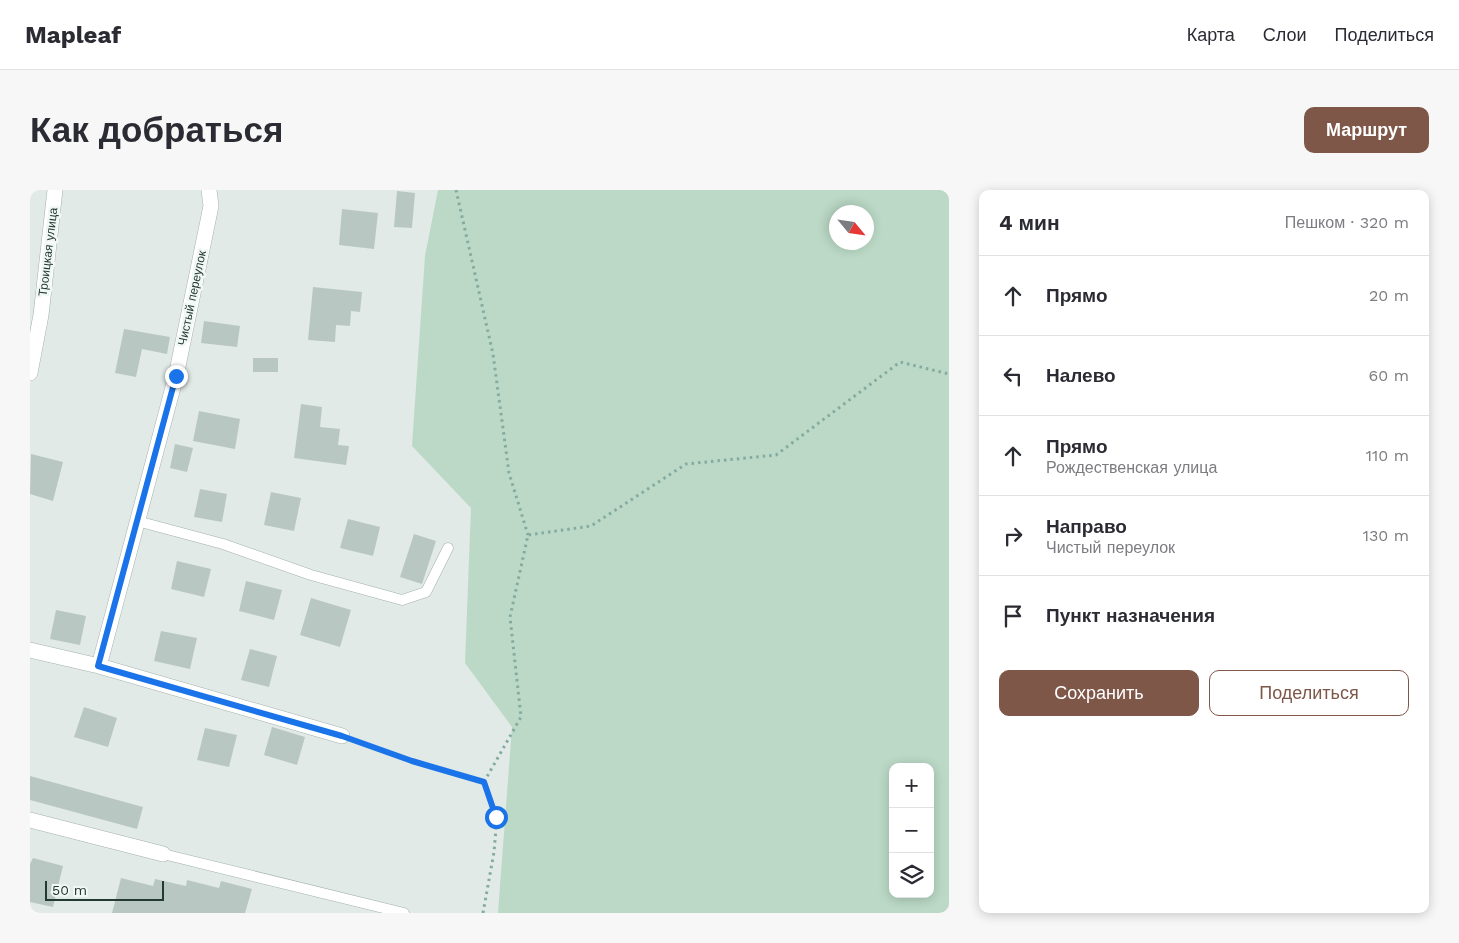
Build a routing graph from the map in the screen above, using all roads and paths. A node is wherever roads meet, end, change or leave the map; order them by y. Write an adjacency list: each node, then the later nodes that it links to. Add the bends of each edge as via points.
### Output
1 (56, 190): 4 (street, Троицкая улица, via 41,315)
2 (208, 190): 6 (street, Чистый переулок, via 212,206 176,376)
3 (456, 190): 7 (path, via 493,354 509,473)
4 (30, 373)
5 (949, 374): 7 (path, via 900,362 776,454 686,464 591,526)
6 (137, 521): 8 (lane, via 223,544 310,575 402,600 426,592); 10 (street, Чистый переулок)
7 (528, 535): 12 (path, via 510,617 520,717)
8 (448, 548)
9 (30, 650): 10 (street)
10 (98, 666): 11 (street)
11 (342, 736): 12 (path)
12 (484, 782): 16 (path, via 496,817 493,862)
13 (30, 820): 14 (street)
14 (162, 854): 15 (lane)
15 (404, 913)
16 (483, 913)

